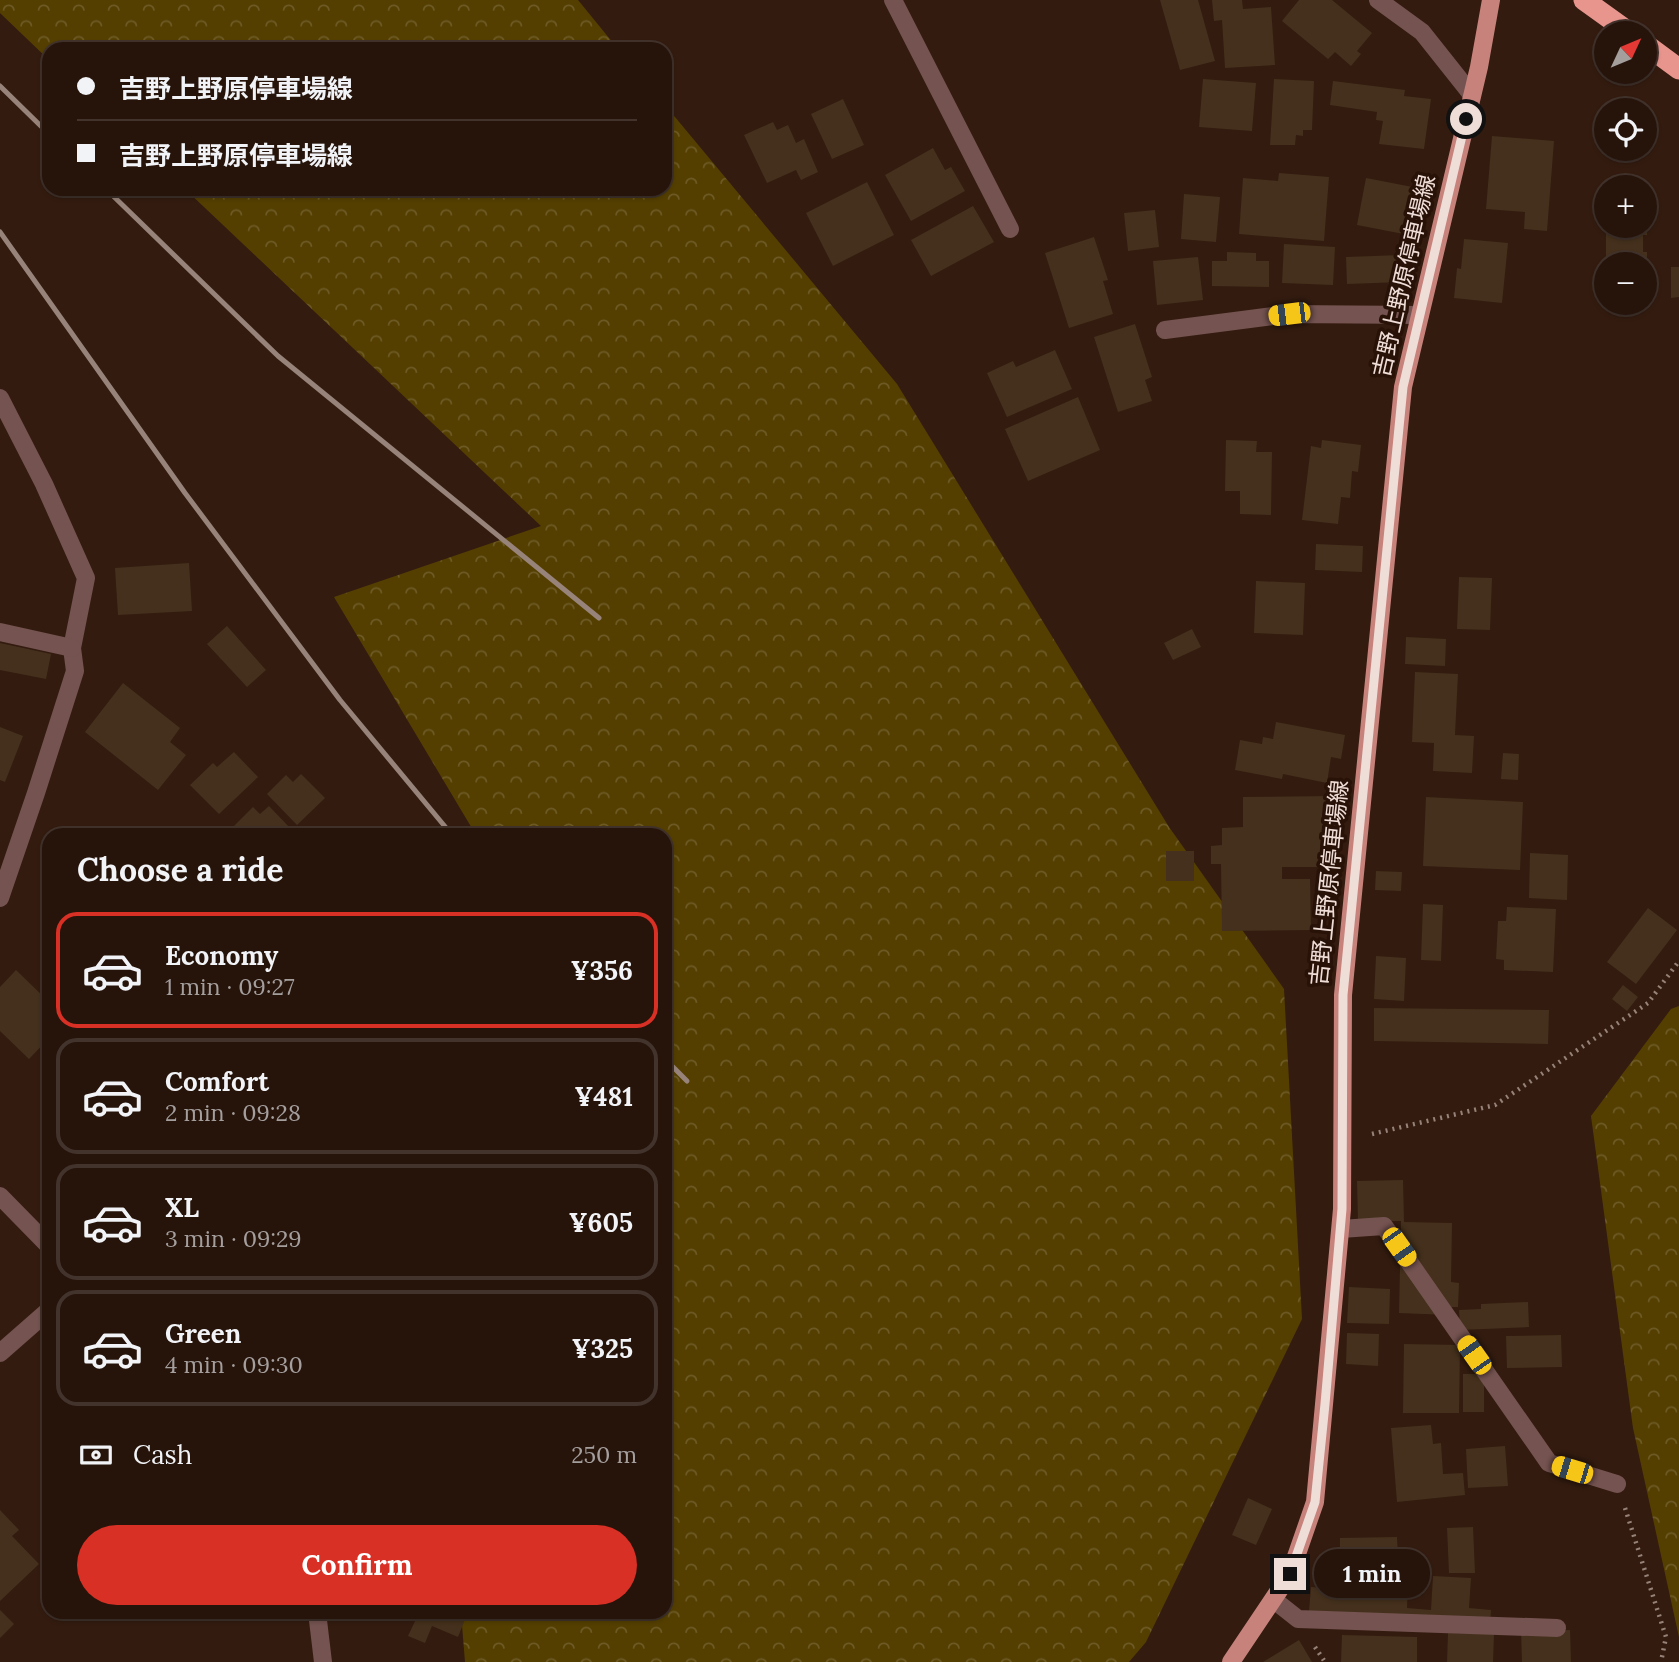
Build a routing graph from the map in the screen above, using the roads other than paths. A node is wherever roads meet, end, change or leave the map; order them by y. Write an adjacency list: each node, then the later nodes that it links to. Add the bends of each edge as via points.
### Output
1 (893, 0): 9 (street)
2 (1378, 0): 8 (street, via 1422,32)
3 (1491, 0): 8 (main road, 吉野上野原停車場線)
4 (1584, 0): 5 (highway)
5 (1613, 21)
6 (1657, 53): 7 (highway)
7 (1679, 69)
8 (1472, 95): 10 (main road, 吉野上野原停車場線)
9 (1010, 229)
10 (1420, 315): 11 (street, via 1289,314); 17 (main road, 吉野上野原停車場線, via 1403,387 1343,995)
11 (1165, 330)
12 (0, 398): 14 (street, via 86,578)
13 (0, 632): 14 (street)
14 (72, 648): 15 (street, via 75,671)
15 (0, 898)
16 (0, 1196): 18 (street)
17 (1341, 1229): 21 (street, via 1384,1226 1549,1463); 22 (main road, 吉野上野原停車場線, via 1315,1502 1290,1574)
18 (42, 1239)
19 (42, 1316): 20 (street)
20 (0, 1353)
21 (1617, 1484)
22 (1274, 1600): 24 (street, via 1298,1619); 26 (main road, 吉野上野原停車場線)
23 (318, 1619): 25 (street)
24 (1557, 1628)
25 (323, 1662)
26 (1231, 1662)

